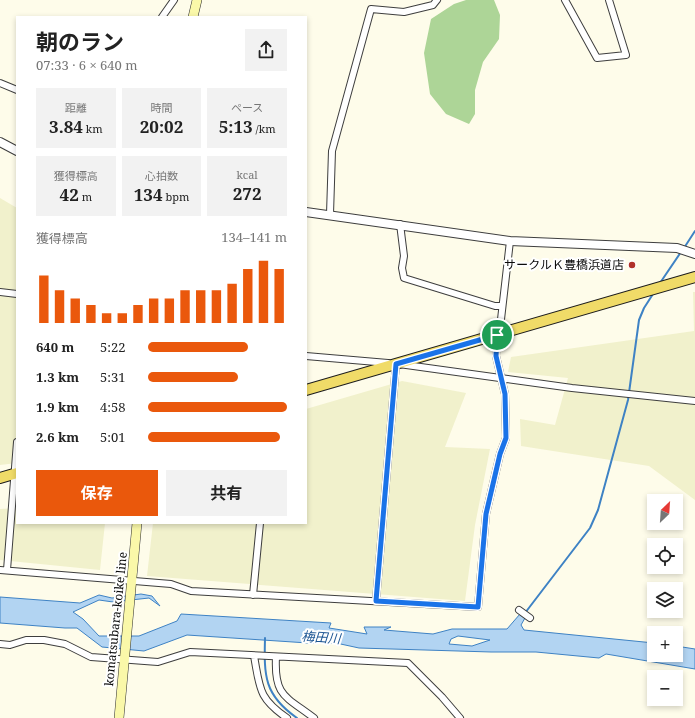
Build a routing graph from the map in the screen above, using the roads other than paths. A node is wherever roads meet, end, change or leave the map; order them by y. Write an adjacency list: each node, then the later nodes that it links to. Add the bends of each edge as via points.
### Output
1 (174, 0): 6 (street)
2 (197, 0): 7 (main road)
3 (437, 0): 13 (street, via 433,6 404,12 371,9 332,151)
4 (565, 0): 5 (street, via 597,58 626,55)
5 (609, 0)
6 (163, 16)
7 (194, 16)
8 (0, 83): 9 (street)
9 (16, 90)
10 (0, 142): 11 (street)
11 (16, 151)
12 (307, 212): 13 (street)
13 (330, 214): 14 (street)
14 (400, 224): 15 (street); 20 (street, via 404,278)
15 (510, 241): 16 (street, via 677,248); 20 (street)
16 (692, 253)
17 (695, 276): 21 (main road)
18 (0, 292): 19 (street)
19 (16, 294)
20 (502, 306): 21 (street)
21 (497, 335): 23 (main road); 24 (street, via 496,356)
22 (307, 356): 23 (street)
23 (396, 364): 24 (street); 25 (main road); 34 (street)
24 (502, 378): 26 (street); 34 (street, via 506,438 486,514 478,607)
25 (307, 390)
26 (695, 401)
27 (16, 474): 28 (main road); 31 (street)
28 (0, 478)
29 (137, 524): 32 (main road, komatsubara-koike line)
30 (260, 524): 33 (street)
31 (3, 570): 32 (street)
32 (131, 585): 33 (street, via 171,584 191,591); 39 (main road, komatsubara-koike line)
33 (253, 595): 34 (street)
34 (376, 601)
35 (519, 610): 36 (street)
36 (530, 618)
37 (0, 644): 39 (street, via 44,640 65,644 91,657)
38 (254, 656): 39 (street, via 190,652 158,662); 40 (street); 42 (street, via 264,699)
39 (123, 657): 41 (main road, komatsubara-koike line)
40 (270, 657): 43 (street, via 279,690); 44 (street, via 408,663)
41 (119, 718)
42 (287, 718)
43 (314, 718)
44 (460, 718)

